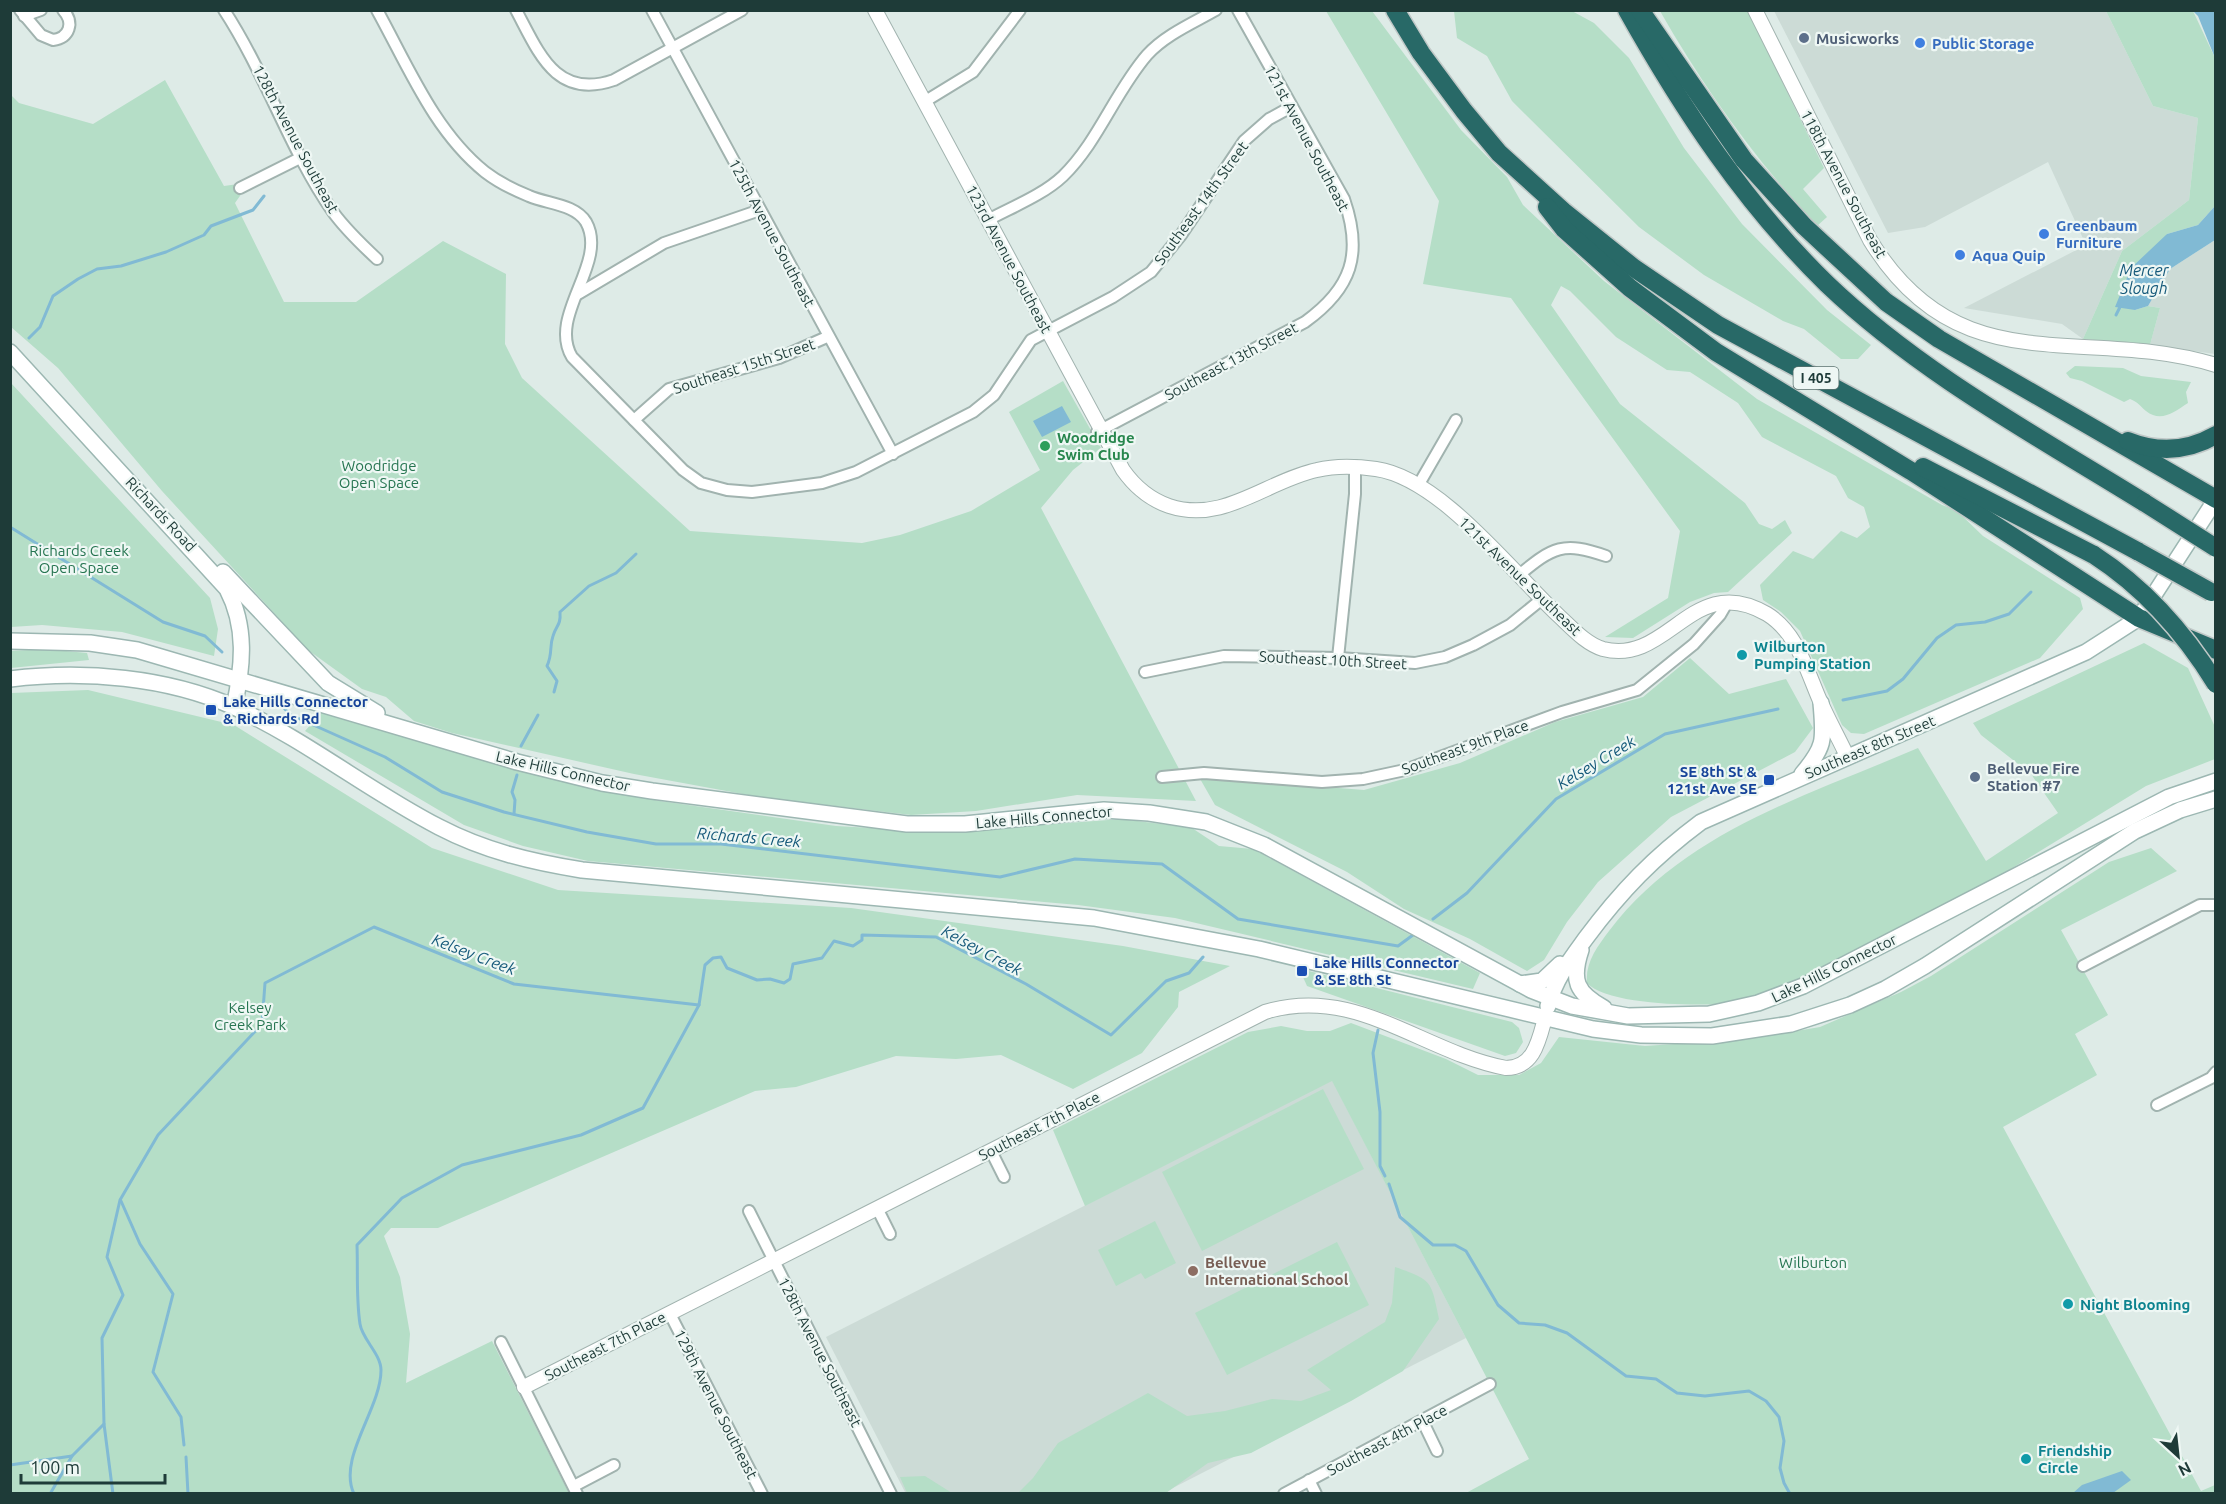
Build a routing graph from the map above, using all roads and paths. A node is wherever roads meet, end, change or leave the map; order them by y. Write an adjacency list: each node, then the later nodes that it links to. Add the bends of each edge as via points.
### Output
1 (41, 10): 16 (street)
2 (63, 10): 16 (street, via 69,29 57,39 45,37)
3 (224, 10): 20 (street, 128th Avenue Southeast, via 251,52)
4 (377, 10): 27 (street, Southeast 14th Street, via 438,119 465,154 506,186 572,210 586,222 591,240)
5 (516, 10): 17 (street, via 542,59 561,77 576,84 591,86 614,80)
6 (652, 10): 17 (street, 125th Avenue Southeast)
7 (742, 10): 17 (street)
8 (875, 10): 18 (street, 123rd Avenue Southeast)
9 (1020, 10): 18 (street, via 973,72)
10 (1216, 10): 24 (street, via 1171,35 1146,56 1063,176)
11 (1238, 10): 19 (street, 121st Avenue Southeast)
12 (1395, 10): 21 (highway, I 405, via 1464,111)
13 (1627, 10): 44 (highway, bridge, via 1712,150 1748,198 1829,285 1951,381)
14 (1640, 10): 32 (highway, via 1744,160 1844,266 1918,325)
15 (1755, 10): 31 (street, 118th Avenue Southeast, via 1870,240 1891,272 1923,302 1956,323 2004,339 2163,355)
16 (22, 13)
17 (672, 49): 23 (street, 125th Avenue Southeast)
18 (924, 102): 24 (street, 123rd Avenue Southeast)
19 (1291, 107): 26 (street, 121st Avenue Southeast, via 1350,216 1354,243); 28 (street, Southeast 14th Street, via 1269,119 1245,141 1151,272 1113,297)
20 (302, 157): 22 (street); 25 (street, 128th Avenue Southeast, via 335,215)
21 (1515, 169): 35 (highway, via 1564,229 1630,288 1716,352); 47 (highway, I 405, bridge, via 1634,268 1718,325)
22 (240, 188)
23 (760, 210): 27 (street, via 664,243); 29 (street, 125th Avenue Southeast)
24 (988, 220): 28 (street, 123rd Avenue Southeast)
25 (377, 259)
26 (1349, 271): 36 (street, Southeast 13th Street, via 1333,298 1305,322)
27 (578, 294): 33 (street, Southeast 14th Street, via 566,325 567,349)
28 (1047, 330): 36 (street, 123rd Avenue Southeast); 38 (street, Southeast 14th Street, via 1024,346 984,405)
29 (827, 337): 33 (street, Southeast 15th Street, via 779,358 669,389); 38 (street, 125th Avenue Southeast)
30 (10, 352): 43 (main road, Richards Road)
31 (2216, 365)
32 (2075, 419): 37 (highway, via 2136,444 2159,449 2190,446); 41 (highway)
33 (634, 420): 38 (street, Southeast 14th Street, via 669,458 701,483 727,490 778,490 822,483)
34 (1456, 420): 40 (street)
35 (1832, 422): 50 (highway); 57 (highway, bridge, via 2094,555 2130,580 2163,612)
36 (1099, 430): 42 (street, 123rd Avenue Southeast, via 1130,480)
37 (2216, 435)
38 (893, 454)
39 (1355, 466): 40 (street, 121st Avenue Southeast, via 1399,474); 42 (street, 121st Avenue Southeast, via 1316,470 1214,510 1178,508); 53 (street)
40 (1419, 484): 46 (street, 121st Avenue Southeast)
41 (2216, 499): 50 (main road, Southeast 8th Street)
42 (1154, 500)
43 (174, 528): 56 (main road, Richards Road, via 220,579 236,608 242,644); 60 (main road, via 226,574 328,683)
44 (2216, 548)
45 (1606, 556): 46 (street, via 1582,548 1561,547 1545,553)
46 (1519, 575): 48 (street, 121st Avenue Southeast)
47 (2213, 593)
48 (1542, 599): 49 (street, 121st Avenue Southeast, via 1594,646 1615,651 1649,644 1703,607); 53 (street, Southeast 10th Street, via 1493,635 1446,657 1415,663)
49 (1727, 603): 58 (street, 121st Avenue Southeast, via 1767,614 1787,632); 62 (street, Southeast 9th Place, via 1694,644 1636,690 1562,712 1405,770 1323,782 1204,773)
50 (2139, 618): 52 (highway); 61 (main road, Southeast 8th Street, via 2086,652)
51 (10, 641): 56 (main road, Lake Hills Connector, via 117,646)
52 (2216, 650)
53 (1338, 658): 54 (street, Southeast 10th Street, via 1224,656)
54 (1145, 672)
55 (10, 679): 59 (main road, Lake Hills Connector, via 72,676 133,680)
56 (239, 679): 59 (main road, Richards Road); 60 (main road, Lake Hills Connector)
57 (2216, 684)
58 (1821, 703): 61 (street, 121st Avenue Southeast); 63 (main road, via 1822,744 1818,756)
59 (234, 707): 72 (main road, Lake Hills Connector, via 440,828 498,852 537,862 582,870 1094,918 1259,949)
60 (406, 729): 69 (main road, Lake Hills Connector, via 602,783 907,824 947,825 1104,810 1206,822 1264,845)
61 (1847, 756): 63 (main road, Southeast 8th Street)
62 (1162, 777)
63 (1799, 777): 67 (main road, Southeast 8th Street, via 1701,822 1669,846 1621,892)
64 (2216, 780): 71 (main road, Lake Hills Connector, via 2160,801 1780,996 1709,1014 1654,1017)
65 (2216, 799): 72 (main road, Lake Hills Connector, via 2135,831 1918,970 1876,993 1819,1016 1734,1035 1688,1037 1616,1032)
66 (2216, 905): 68 (street, via 2200,905)
67 (1584, 941): 69 (main road, via 1542,981); 70 (main road, Southeast 8th Street, via 1563,970); 71 (main road, via 1576,964 1577,984 1586,998)
68 (2083, 966)
69 (1517, 983): 70 (main road, Lake Hills Connector)
70 (1551, 998): 71 (main road, Lake Hills Connector); 72 (main road, Southeast 8th Street)
71 (1614, 1013)
72 (1545, 1018): 75 (street, Southeast 7th Place, via 1529,1058 1520,1066 1506,1068 1347,1009 1316,1004 1285,1006 1265,1012)
73 (2216, 1072): 74 (street)
74 (2157, 1105)
75 (991, 1151): 76 (street); 77 (street, Southeast 7th Place)
76 (1004, 1177)
77 (877, 1208): 79 (street); 80 (street, Southeast 7th Place)
78 (749, 1211): 80 (street, 128th Avenue Southeast)
79 (890, 1234)
80 (774, 1260): 81 (street, Southeast 7th Place); 91 (street, 128th Avenue Southeast)
81 (670, 1314): 84 (street, Southeast 7th Place); 90 (street, 129th Avenue Southeast)
82 (501, 1342): 84 (street)
83 (1490, 1384): 85 (street, Southeast 4th Place)
84 (524, 1387): 89 (street)
85 (1423, 1422): 86 (street); 88 (street, Southeast 4th Place)
86 (1437, 1451)
87 (614, 1465): 89 (street)
88 (1309, 1480): 92 (street, Southeast 4th Place); 93 (street)
89 (576, 1490)
90 (762, 1494)
91 (891, 1494)
92 (1284, 1494)
93 (1316, 1494)

